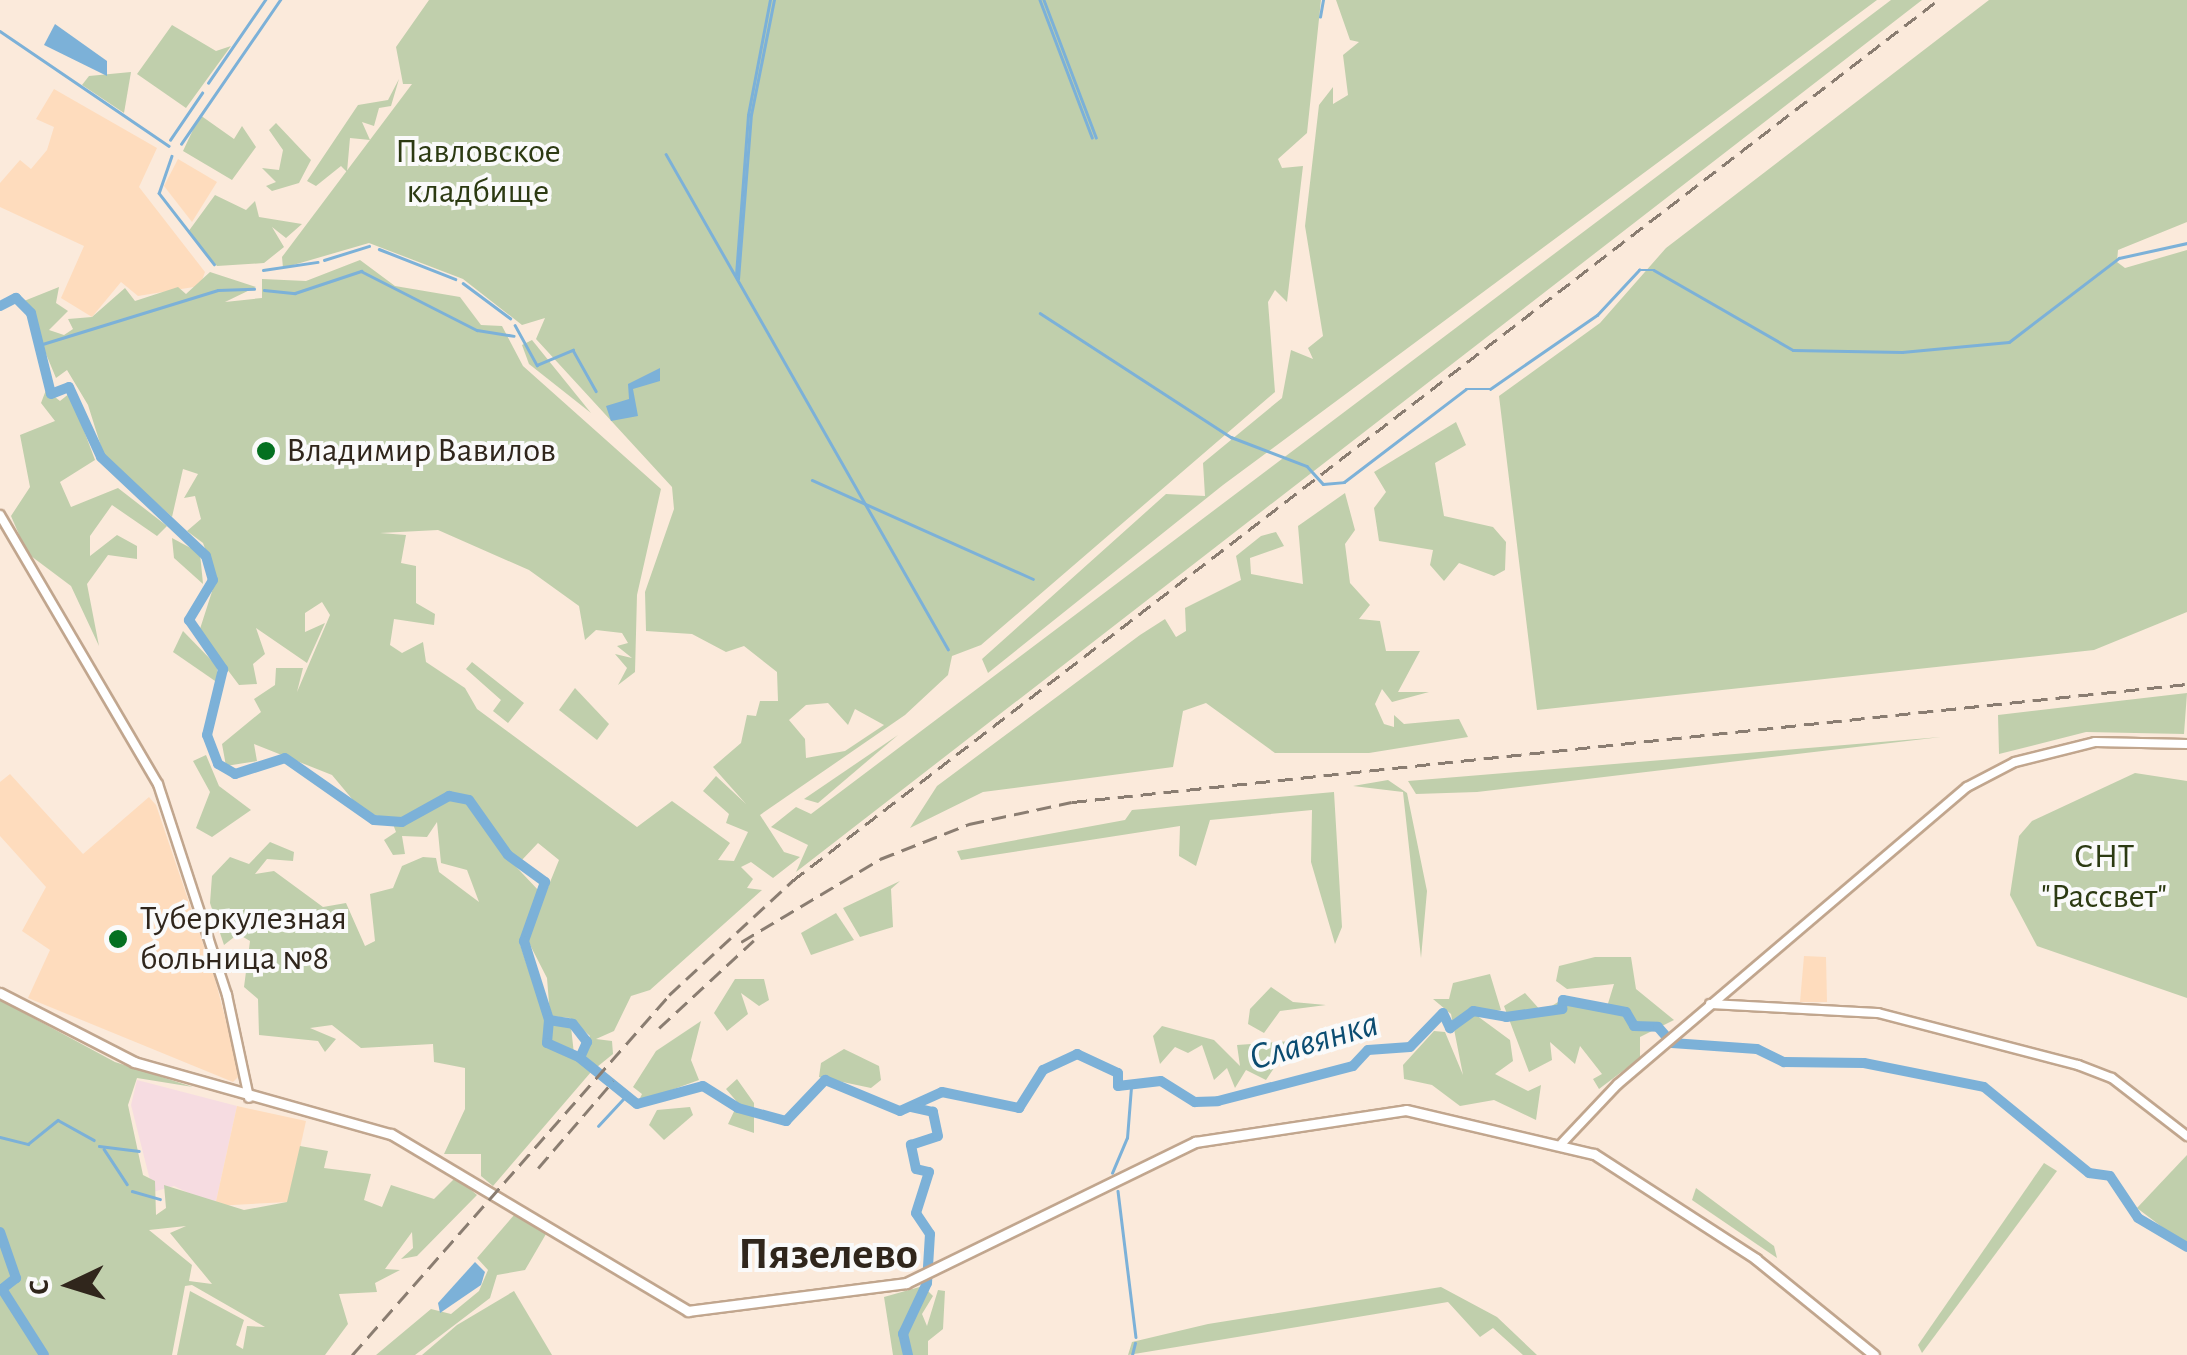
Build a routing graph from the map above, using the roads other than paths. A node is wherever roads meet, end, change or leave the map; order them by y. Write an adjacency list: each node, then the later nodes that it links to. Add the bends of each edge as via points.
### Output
1 (0, 516): 5 (street, via 158,784 227,994)
2 (2187, 744): 4 (street, via 2095,742 1993,772 1924,818)
3 (0, 993): 5 (main road, via 102,1049)
4 (1710, 1004): 6 (street, via 1878,1014 2078,1065 2112,1078); 7 (street)
5 (249, 1098): 7 (main road, via 391,1134 678,1308 718,1311 906,1284 1209,1138 1406,1110)
6 (2187, 1136)
7 (1562, 1143): 8 (main road, via 1686,1211)
8 (1874, 1355)

